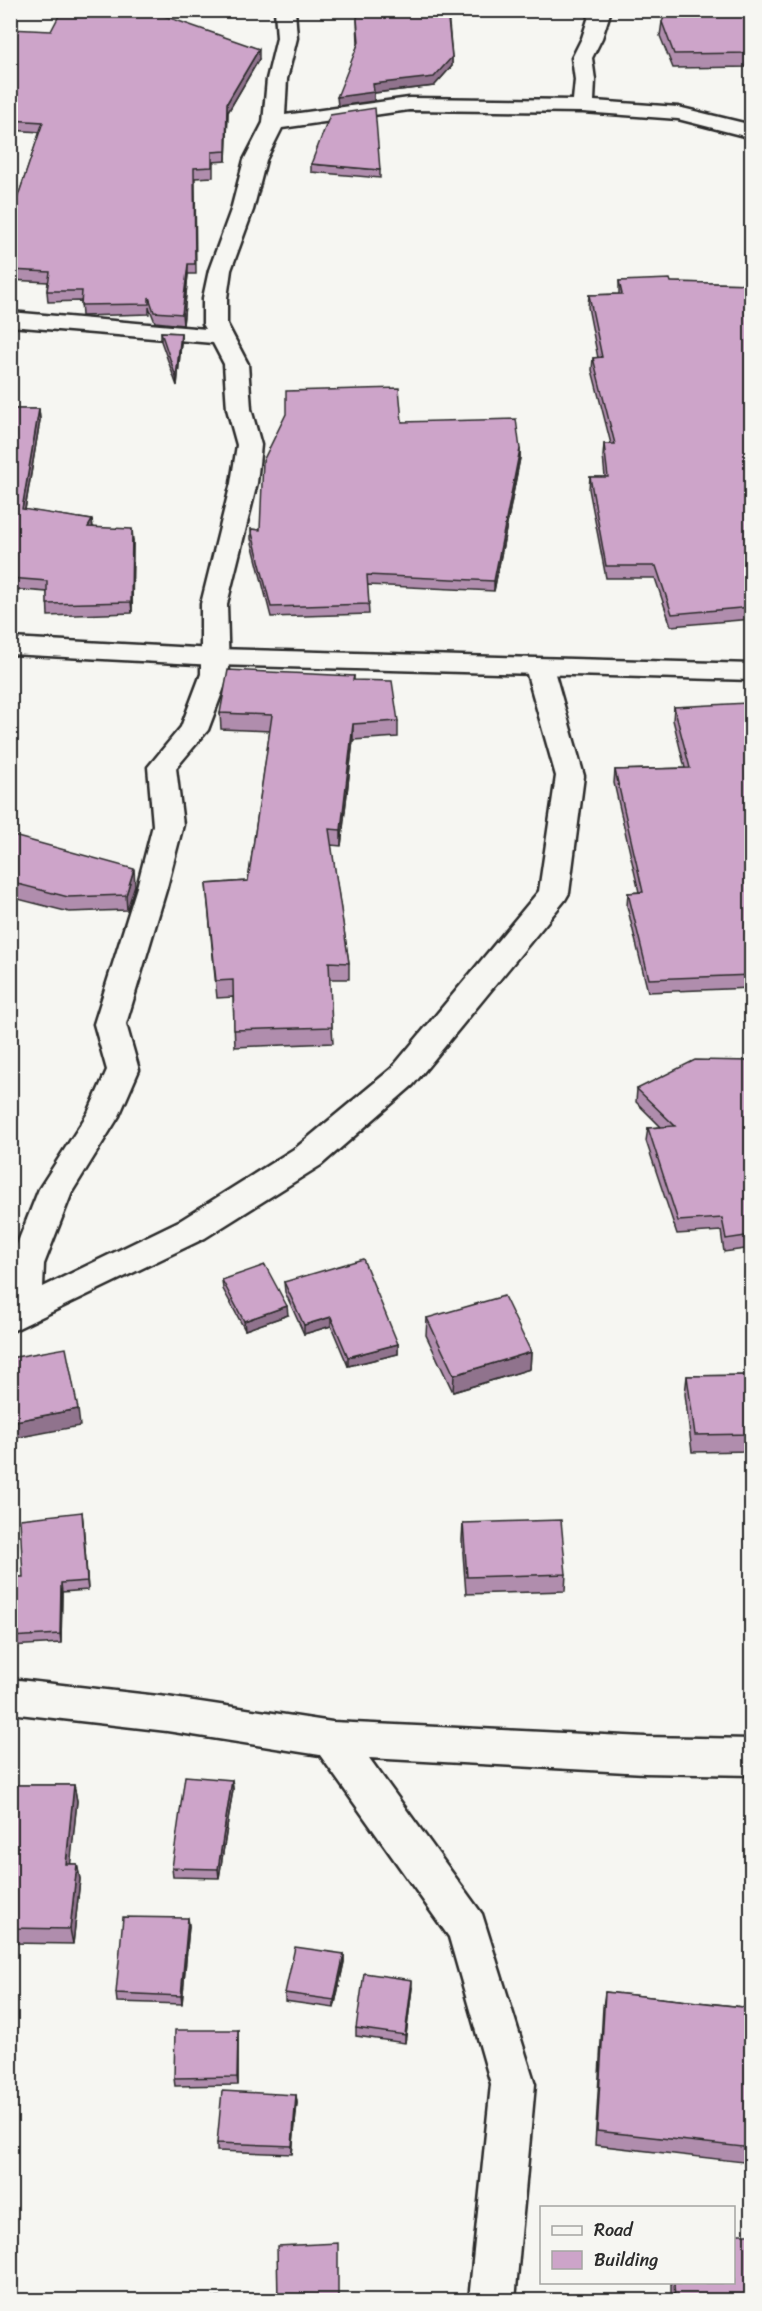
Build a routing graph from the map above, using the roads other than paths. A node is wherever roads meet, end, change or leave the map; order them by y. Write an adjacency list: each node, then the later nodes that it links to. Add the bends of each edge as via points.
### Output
1 (285, 10): 4 (street, via 287,38 277,79)
2 (601, 10): 3 (street, via 582,58)
3 (583, 106): 4 (street, via 409,104); 5 (street, via 678,113)
4 (274, 123): 7 (street, via 255,160 220,270 215,324)
5 (752, 132)
6 (10, 319): 7 (street)
7 (221, 338): 9 (street, via 236,364 239,409 249,446 244,483 214,604)
8 (10, 646): 9 (street)
9 (215, 657): 10 (street); 12 (street, via 215,674 194,730 162,767 168,825 110,1024 123,1070 103,1116 56,1189 27,1264)
10 (539, 667): 11 (street); 12 (street, via 570,776 554,893 402,1077 309,1156 193,1229)
11 (752, 672)
12 (17, 1315)
13 (10, 1696): 14 (street)
14 (332, 1739): 15 (street); 16 (street, via 467,1928 513,2084)
15 (752, 1757)
16 (492, 2301)

